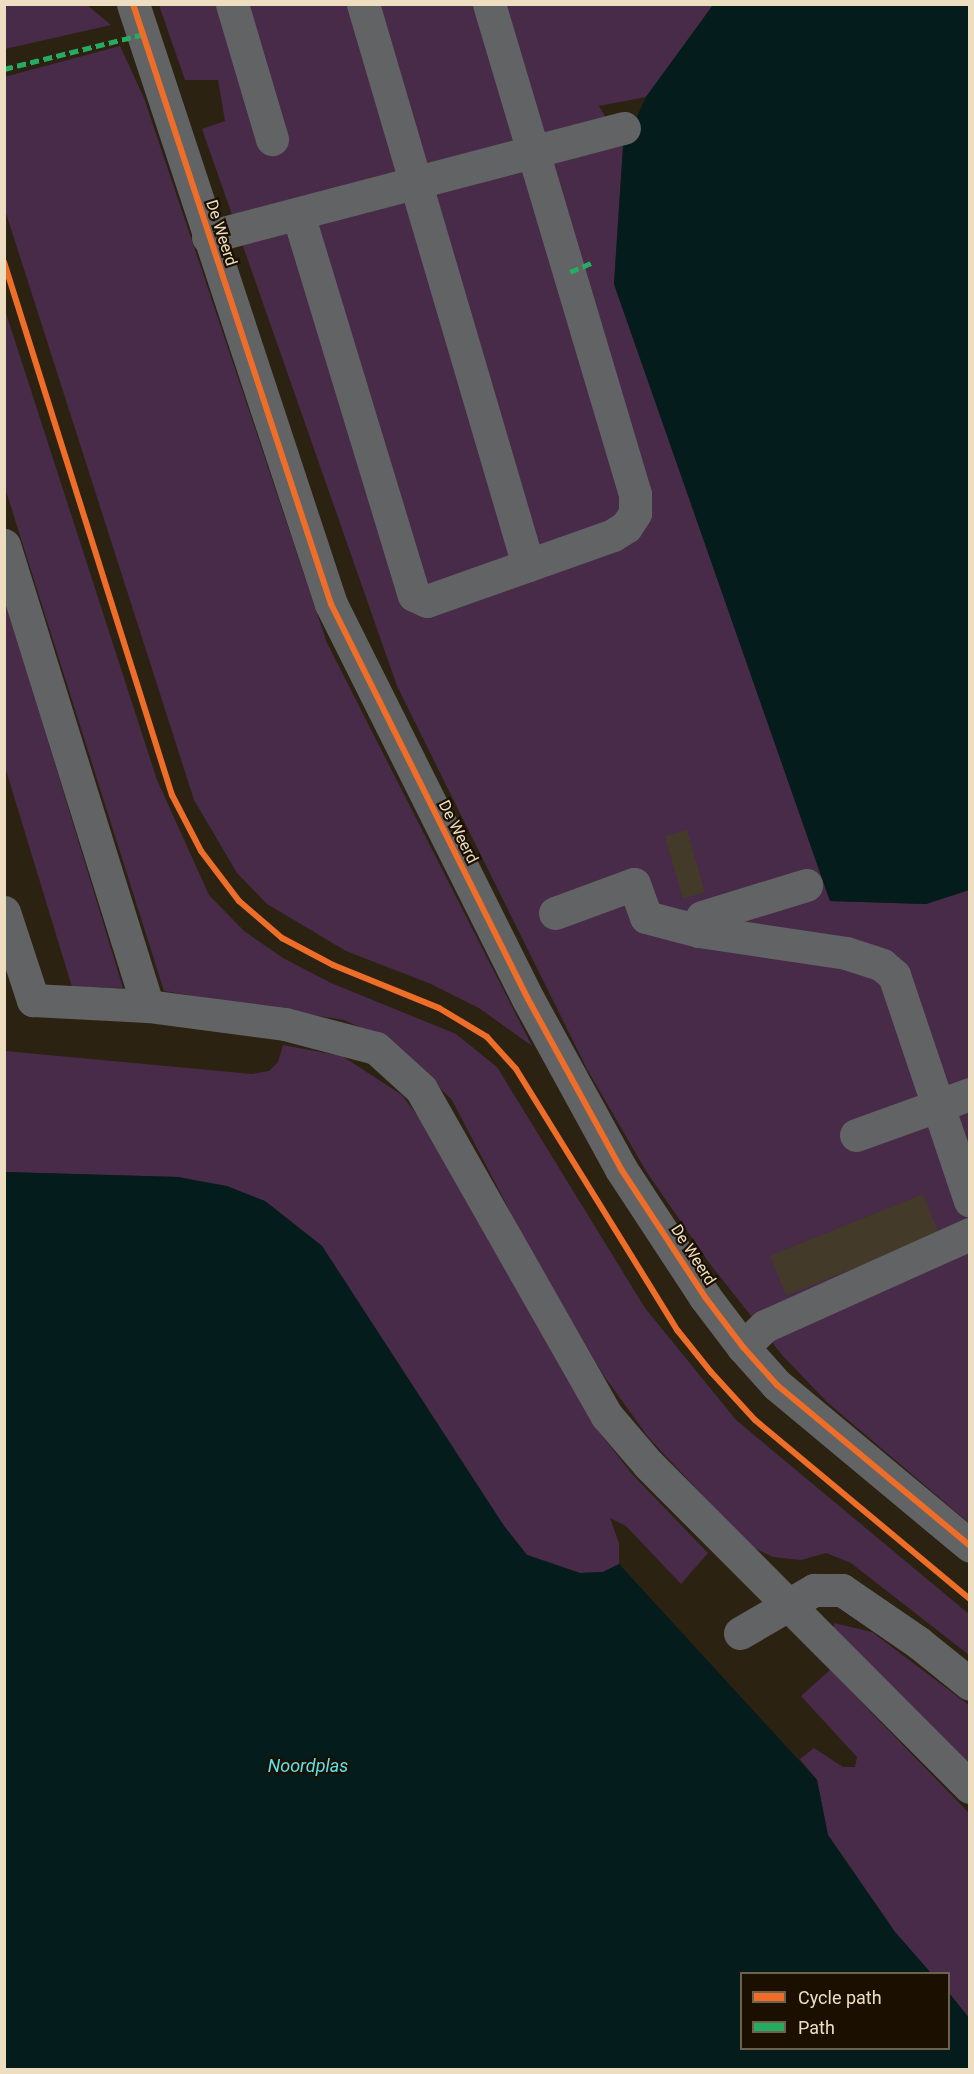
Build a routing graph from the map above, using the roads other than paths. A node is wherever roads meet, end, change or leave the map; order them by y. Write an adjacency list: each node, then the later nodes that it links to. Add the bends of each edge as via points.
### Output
1 (133, 4): 10 (street, De Weerd)
2 (232, 4): 6 (street)
3 (363, 4): 8 (street)
4 (489, 4): 7 (street)
5 (624, 128): 7 (street)
6 (272, 139)
7 (534, 152): 8 (street); 12 (street, via 635,494 635,513 626,527)
8 (415, 183): 9 (street); 12 (street)
9 (298, 213): 10 (street); 12 (street, via 414,596 427,601)
10 (208, 237): 23 (street, De Weerd, via 332,604 395,737 528,999 621,1169 705,1298)
11 (4, 545): 17 (street)
12 (528, 565)
13 (806, 885): 16 (street, via 702,917)
14 (4, 912): 17 (street, via 33,1000)
15 (555, 913): 16 (street, via 634,884 646,917)
16 (699, 931): 19 (street, via 846,953 882,965 894,975)
17 (148, 1006): 25 (street, via 285,1024 376,1048 421,1089 607,1416 648,1464)
18 (969, 1094): 19 (street)
19 (936, 1106): 20 (street); 21 (street)
20 (856, 1135)
21 (969, 1201)
22 (969, 1234): 23 (street, via 765,1326)
23 (743, 1347): 24 (street, De Weerd, via 777,1385)
24 (969, 1546)
25 (790, 1604): 26 (street); 27 (street, via 814,1590 842,1590 919,1643); 28 (street)
26 (740, 1633)
27 (969, 1684)
28 (969, 1787)

